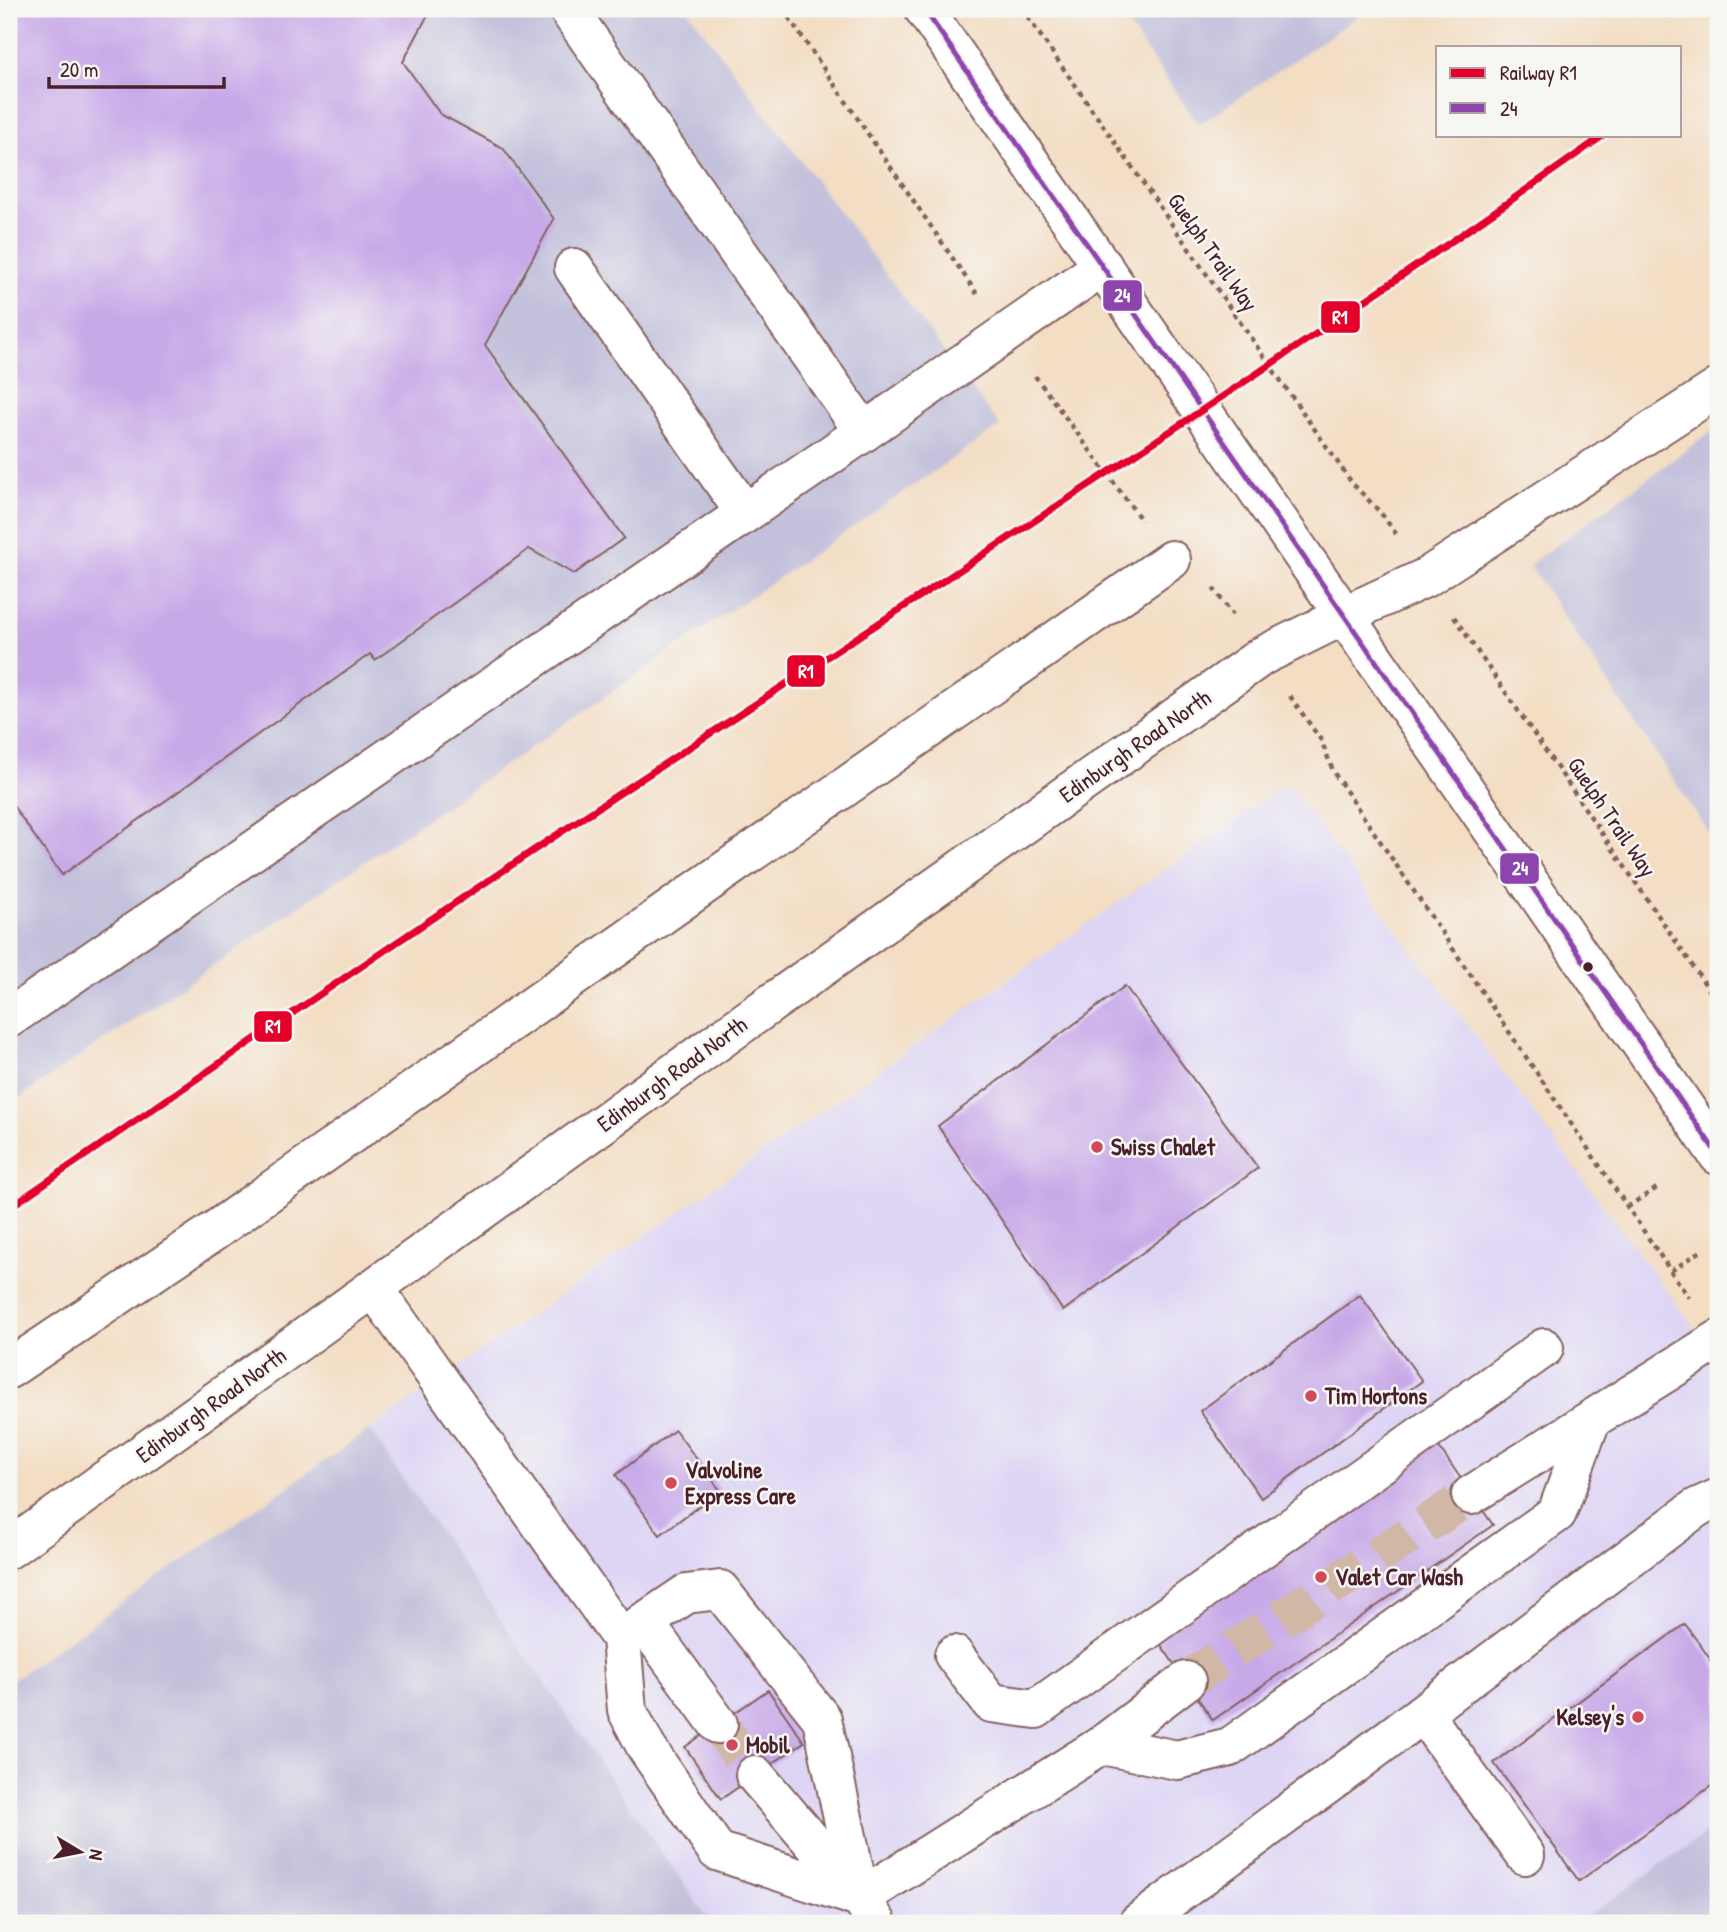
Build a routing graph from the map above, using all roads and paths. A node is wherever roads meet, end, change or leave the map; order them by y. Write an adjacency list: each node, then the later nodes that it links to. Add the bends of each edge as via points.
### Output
1 (568, 9): 7 (main road)
2 (924, 9): 4 (main road)
3 (1022, 9): 8 (path, Guelph Trail Way, via 1352,483)
4 (1103, 266): 7 (main road); 11 (main road)
5 (574, 268): 9 (main road)
6 (1718, 388): 11 (main road, Edinburgh Road North, via 1427,577)
7 (864, 432): 9 (main road)
8 (1380, 512)
9 (745, 513): 15 (main road)
10 (1171, 559): 24 (main road, via 210,1234)
11 (1345, 615): 16 (main road); 21 (main road, Edinburgh Road North, via 1262,656)
12 (1477, 651): 14 (path, Guelph Trail Way)
13 (1321, 740): 18 (path, via 1334,774)
14 (1718, 1003)
15 (9, 1018)
16 (1718, 1155)
17 (1660, 1186): 18 (path)
18 (1627, 1207): 20 (path)
19 (1704, 1249): 20 (path)
20 (1671, 1271): 22 (path)
21 (373, 1288): 28 (main road, Edinburgh Road North); 29 (main road)
22 (1718, 1340): 25 (main road)
23 (1544, 1348): 30 (main road, via 1036,1709 991,1703)
24 (9, 1369)
25 (1591, 1420): 26 (main road); 34 (main road, via 1557,1513 1230,1747 1177,1760)
26 (1471, 1495)
27 (1718, 1499): 32 (main road, via 1696,1508)
28 (9, 1549)
29 (633, 1630): 33 (main road); 37 (main road, via 627,1710 646,1747 718,1852); 37 (main road, via 686,1594 720,1590 822,1719)
30 (954, 1655)
31 (1186, 1681): 34 (main road)
32 (1423, 1713): 36 (main road); 38 (main road)
33 (718, 1724)
34 (1101, 1745): 37 (main road)
35 (755, 1775): 37 (main road)
36 (1525, 1855)
37 (869, 1911)
38 (1138, 1923)

